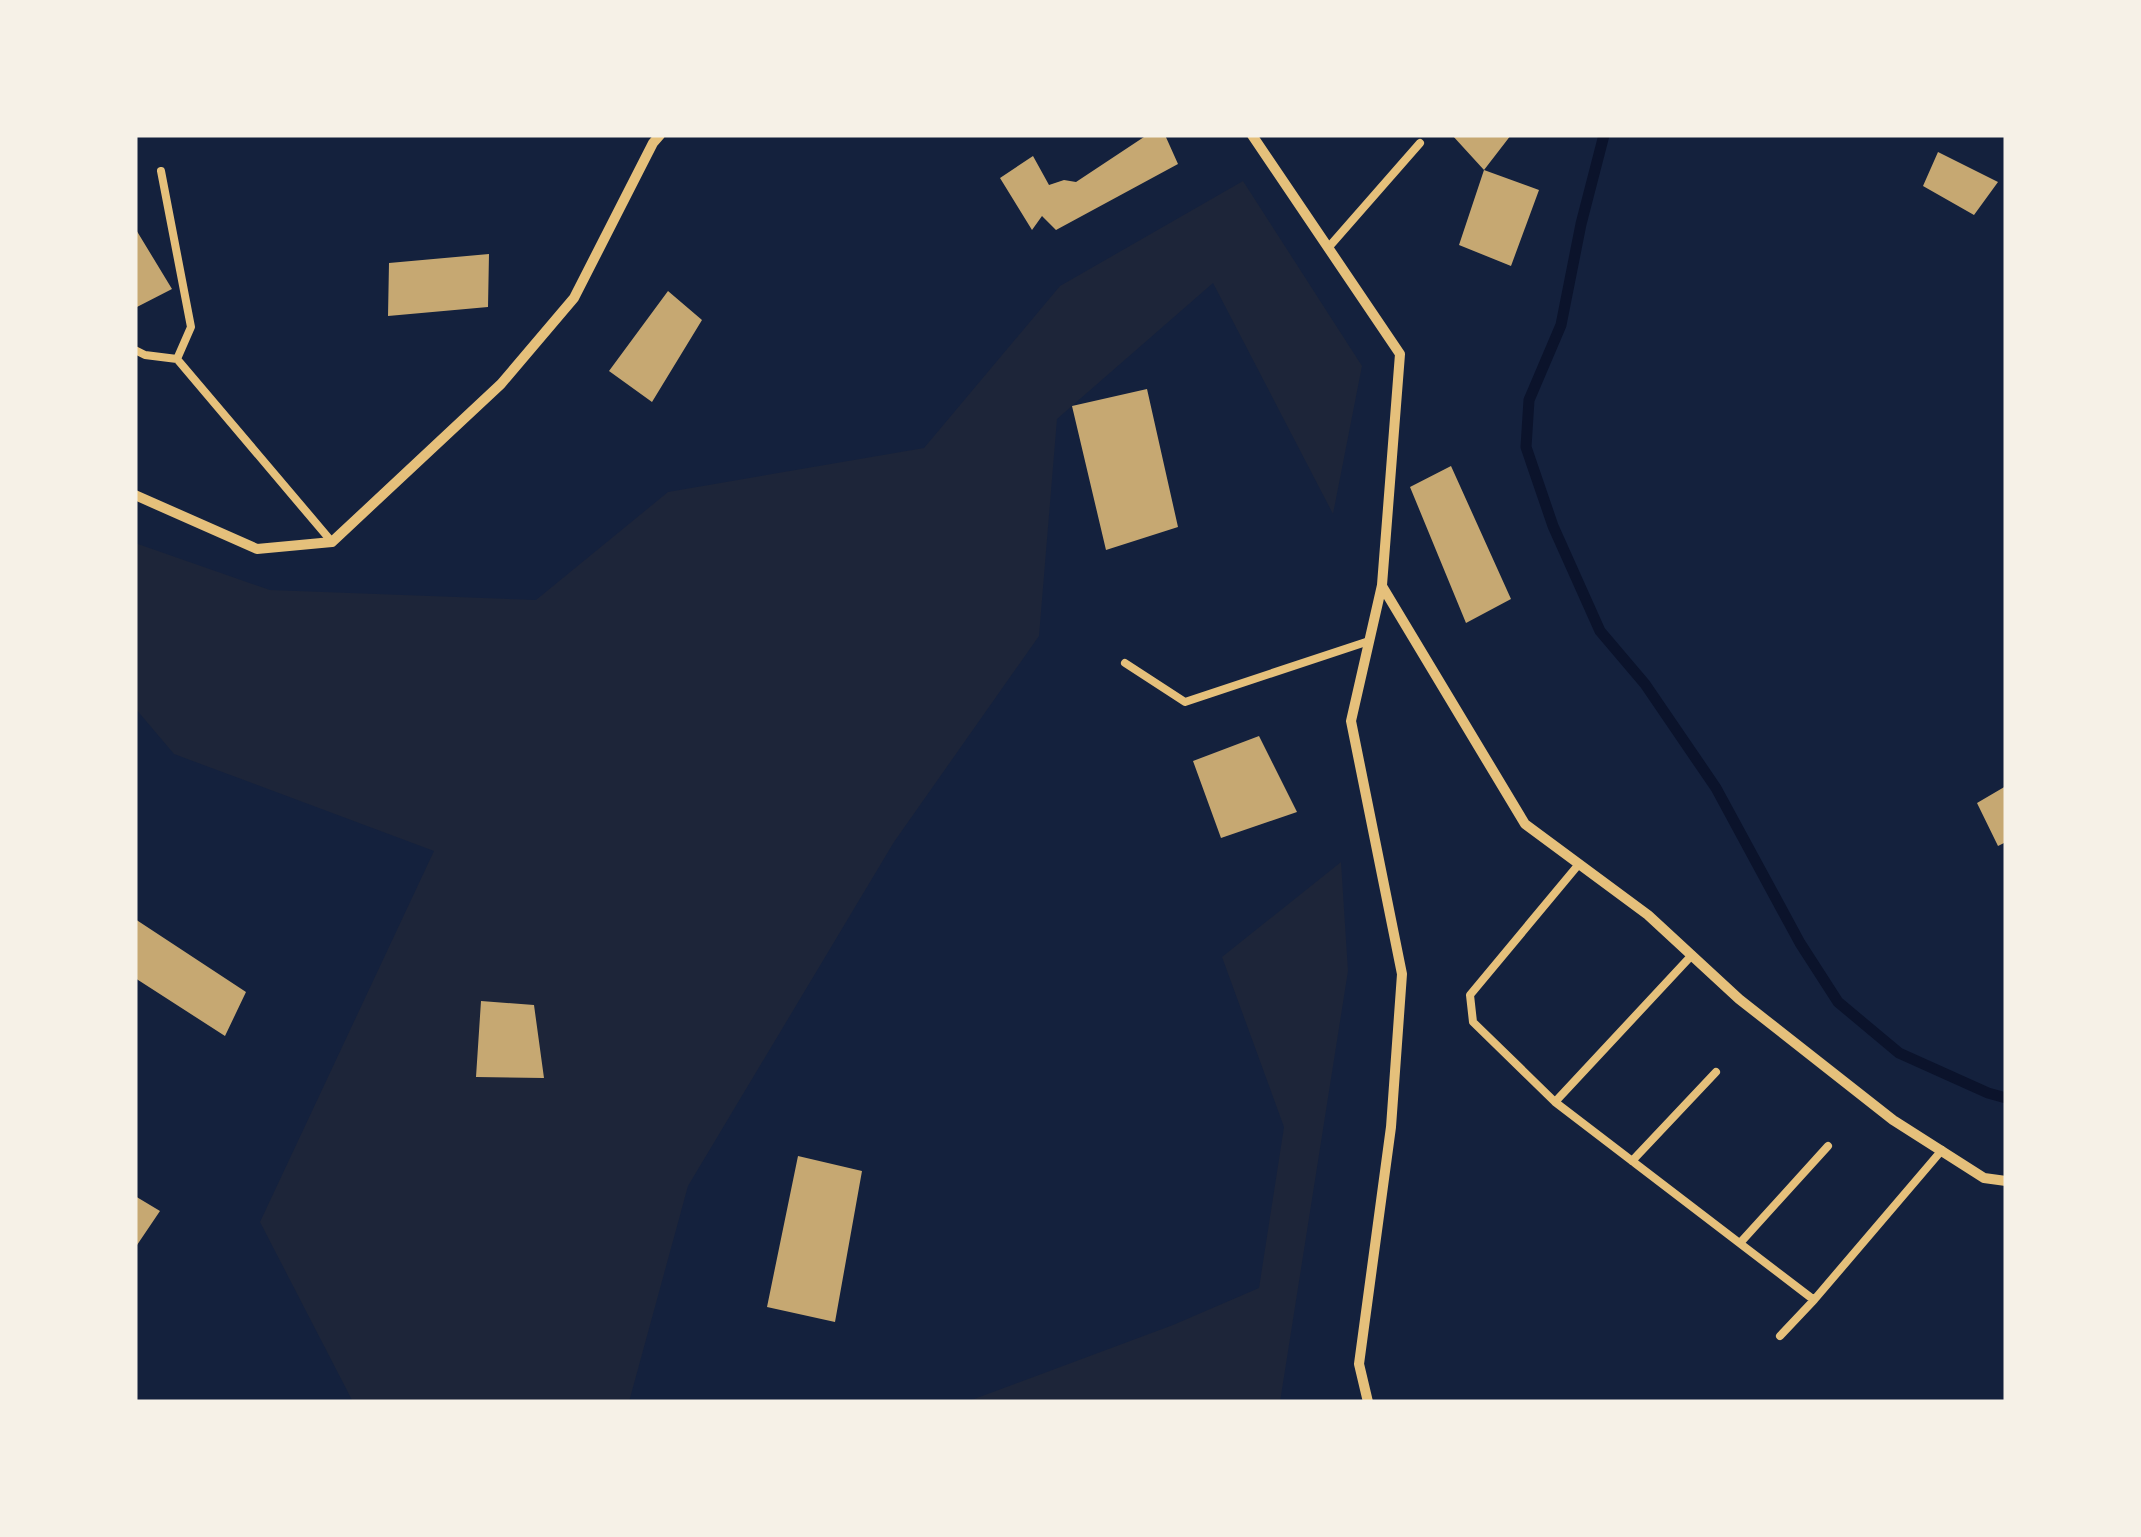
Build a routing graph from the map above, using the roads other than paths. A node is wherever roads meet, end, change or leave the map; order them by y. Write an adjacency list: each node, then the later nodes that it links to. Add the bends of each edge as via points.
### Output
1 (660, 135): 9 (street, via 574,298 501,384)
2 (1252, 135): 5 (street)
3 (1420, 143): 5 (lane)
4 (161, 171): 7 (lane, via 191,327)
5 (1328, 248): 10 (street, via 1400,354)
6 (135, 350): 7 (lane)
7 (176, 359): 9 (lane)
8 (135, 495): 9 (street, via 256,549)
9 (332, 542)
10 (1382, 585): 11 (street); 13 (street, via 1524,824)
11 (1370, 641): 12 (lane, via 1185,702); 24 (street, via 1352,720 1402,974 1391,1128 1359,1364)
12 (1125, 663)
13 (1580, 864): 14 (street); 16 (lane, via 1470,994 1473,1022)
14 (1692, 955): 16 (lane); 18 (street, via 1739,1000)
15 (1716, 1072): 19 (lane)
16 (1555, 1102): 19 (lane)
17 (1828, 1146): 21 (lane)
18 (1942, 1150): 20 (street, via 1984,1178); 22 (lane)
19 (1632, 1161): 21 (lane)
20 (2006, 1181)
21 (1740, 1244): 22 (lane)
22 (1814, 1300): 23 (lane)
23 (1780, 1336)
24 (1368, 1402)

